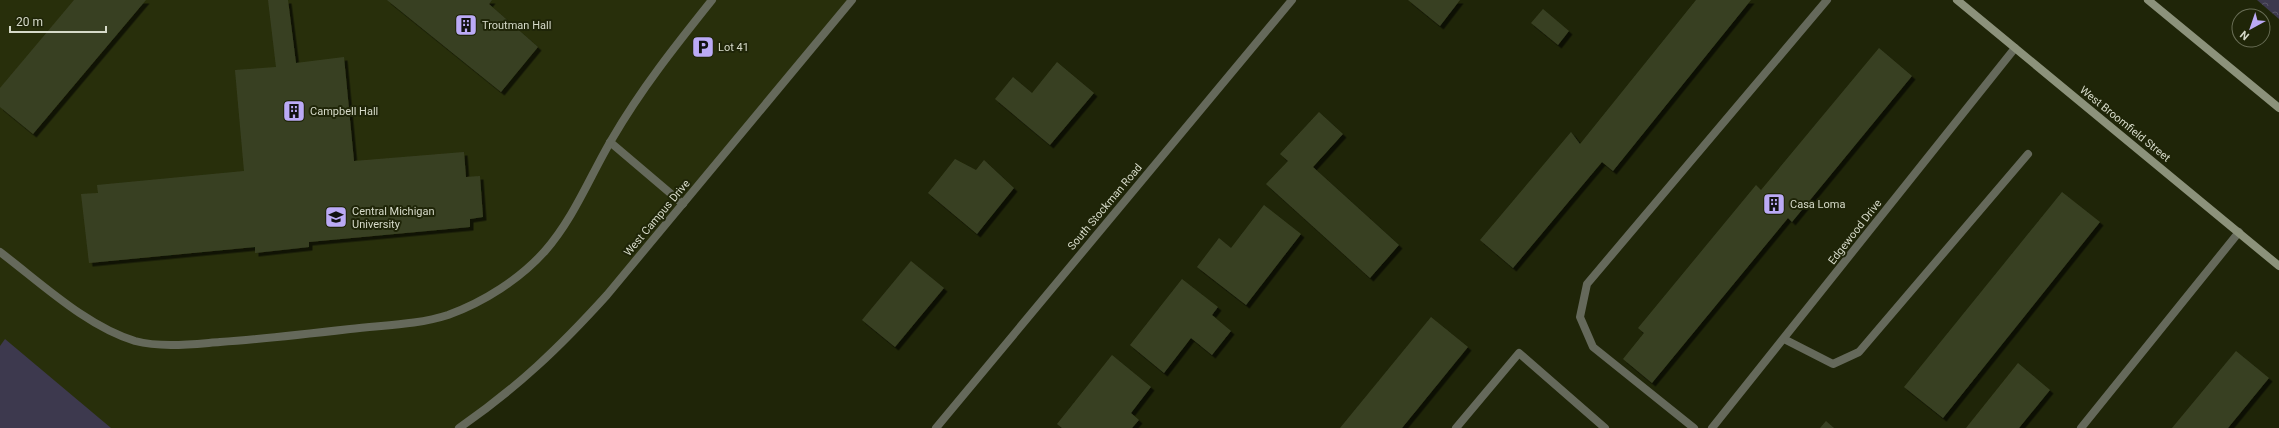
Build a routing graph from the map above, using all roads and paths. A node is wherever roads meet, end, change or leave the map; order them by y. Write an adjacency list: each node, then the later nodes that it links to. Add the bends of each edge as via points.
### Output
1 (712, 0): 9 (street, via 657,68)
2 (852, 0): 11 (street, West Campus Drive)
3 (1292, 0): 17 (street, South Stockman Road)
4 (1827, 0): 20 (street, via 1587,284 1580,317 1593,347)
5 (1958, 0): 7 (main road, West Broomfield Street)
6 (2148, 0): 8 (main road)
7 (2015, 48): 12 (main road, West Broomfield Street); 15 (street, Edgewood Drive)
8 (2279, 108)
9 (610, 142): 11 (street); 13 (street, via 562,229 526,270 471,306 446,315 402,325 204,344 165,345 136,341 107,330 85,317)
10 (2028, 154): 15 (street, via 1859,352 1833,364)
11 (683, 204): 16 (street, West Campus Drive, via 570,335 515,387)
12 (2239, 232): 14 (main road, West Broomfield Street); 22 (street)
13 (0, 252)
14 (2279, 266)
15 (1784, 339): 21 (street, Edgewood Drive)
16 (459, 428)
17 (936, 428)
18 (1456, 428): 19 (street, via 1519,353)
19 (1605, 428)
20 (1694, 428)
21 (1712, 428)
22 (2081, 428)

